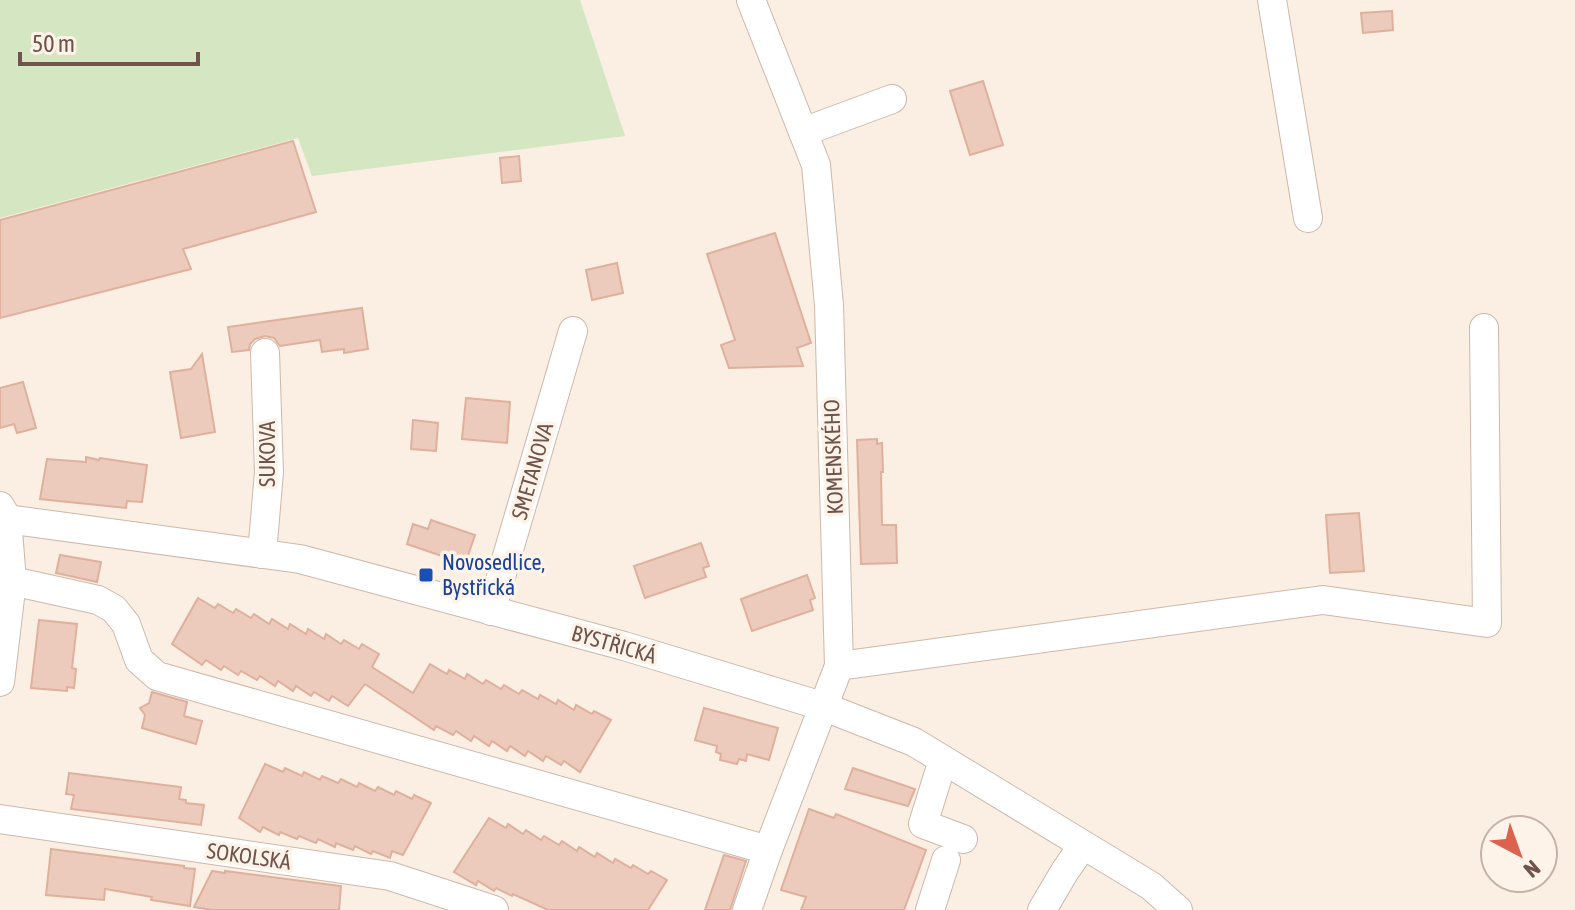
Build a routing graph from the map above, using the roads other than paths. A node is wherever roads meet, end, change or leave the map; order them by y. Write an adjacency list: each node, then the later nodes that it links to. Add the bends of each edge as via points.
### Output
1 (751, 0): 4 (street, KOMENSKÉHO)
2 (1272, 0): 5 (street)
3 (892, 99): 4 (street)
4 (803, 132): 13 (street, KOMENSKÉHO, via 816,165 829,305)
5 (1308, 218)
6 (1484, 328): 13 (street, via 1487,623 1323,600)
7 (573, 331): 12 (street, SMETANOVA)
8 (265, 353): 10 (street, SUKOVA, via 269,472)
9 (2, 514): 10 (street, BYSTŘICKÁ); 11 (street)
10 (262, 554): 12 (street, BYSTŘICKÁ, via 300,559)
11 (12, 581): 14 (street); 19 (street, via 98,600 114,609 126,624 139,660 157,676)
12 (491, 611): 15 (street, BYSTŘICKÁ)
13 (839, 666): 15 (street, KOMENSKÉHO)
14 (0, 682)
15 (822, 706): 16 (street, BYSTŘICKÁ, via 914,742); 19 (street, KOMENSKÉHO)
16 (943, 760): 18 (street, BYSTŘICKÁ); 22 (street, via 923,824 954,850)
17 (0, 819): 20 (street, SOKOLSKÁ, via 390,876)
18 (1083, 845): 23 (street); 24 (street, BYSTŘICKÁ, via 1151,886)
19 (768, 850): 21 (street, KOMENSKÉHO)
20 (494, 910)
21 (747, 910)
22 (930, 910)
23 (1042, 910)
24 (1178, 910)

